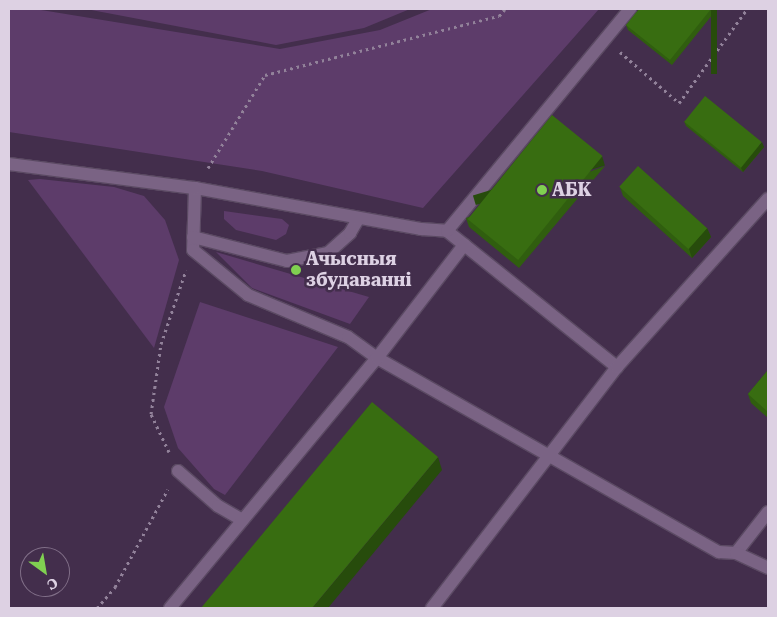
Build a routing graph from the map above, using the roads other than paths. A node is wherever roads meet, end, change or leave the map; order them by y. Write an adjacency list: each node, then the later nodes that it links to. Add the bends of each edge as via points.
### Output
1 (630, 9): 6 (street)
2 (9, 164): 3 (street)
3 (195, 188): 5 (street); 7 (street)
4 (768, 199): 10 (street)
5 (358, 219): 6 (street); 7 (street, via 350,233 328,253 287,260)
6 (447, 231): 8 (street)
7 (193, 237): 9 (street, via 192,250 248,296 348,337)
8 (464, 245): 9 (street); 10 (street)
9 (376, 358): 11 (street); 14 (street)
10 (617, 367): 11 (street)
11 (551, 457): 15 (street, via 719,552); 18 (street)
12 (178, 471): 14 (street, via 218,506)
13 (768, 512): 15 (street)
14 (242, 520): 17 (street)
15 (736, 553): 16 (street)
16 (768, 568)
17 (170, 608)
18 (432, 608)

